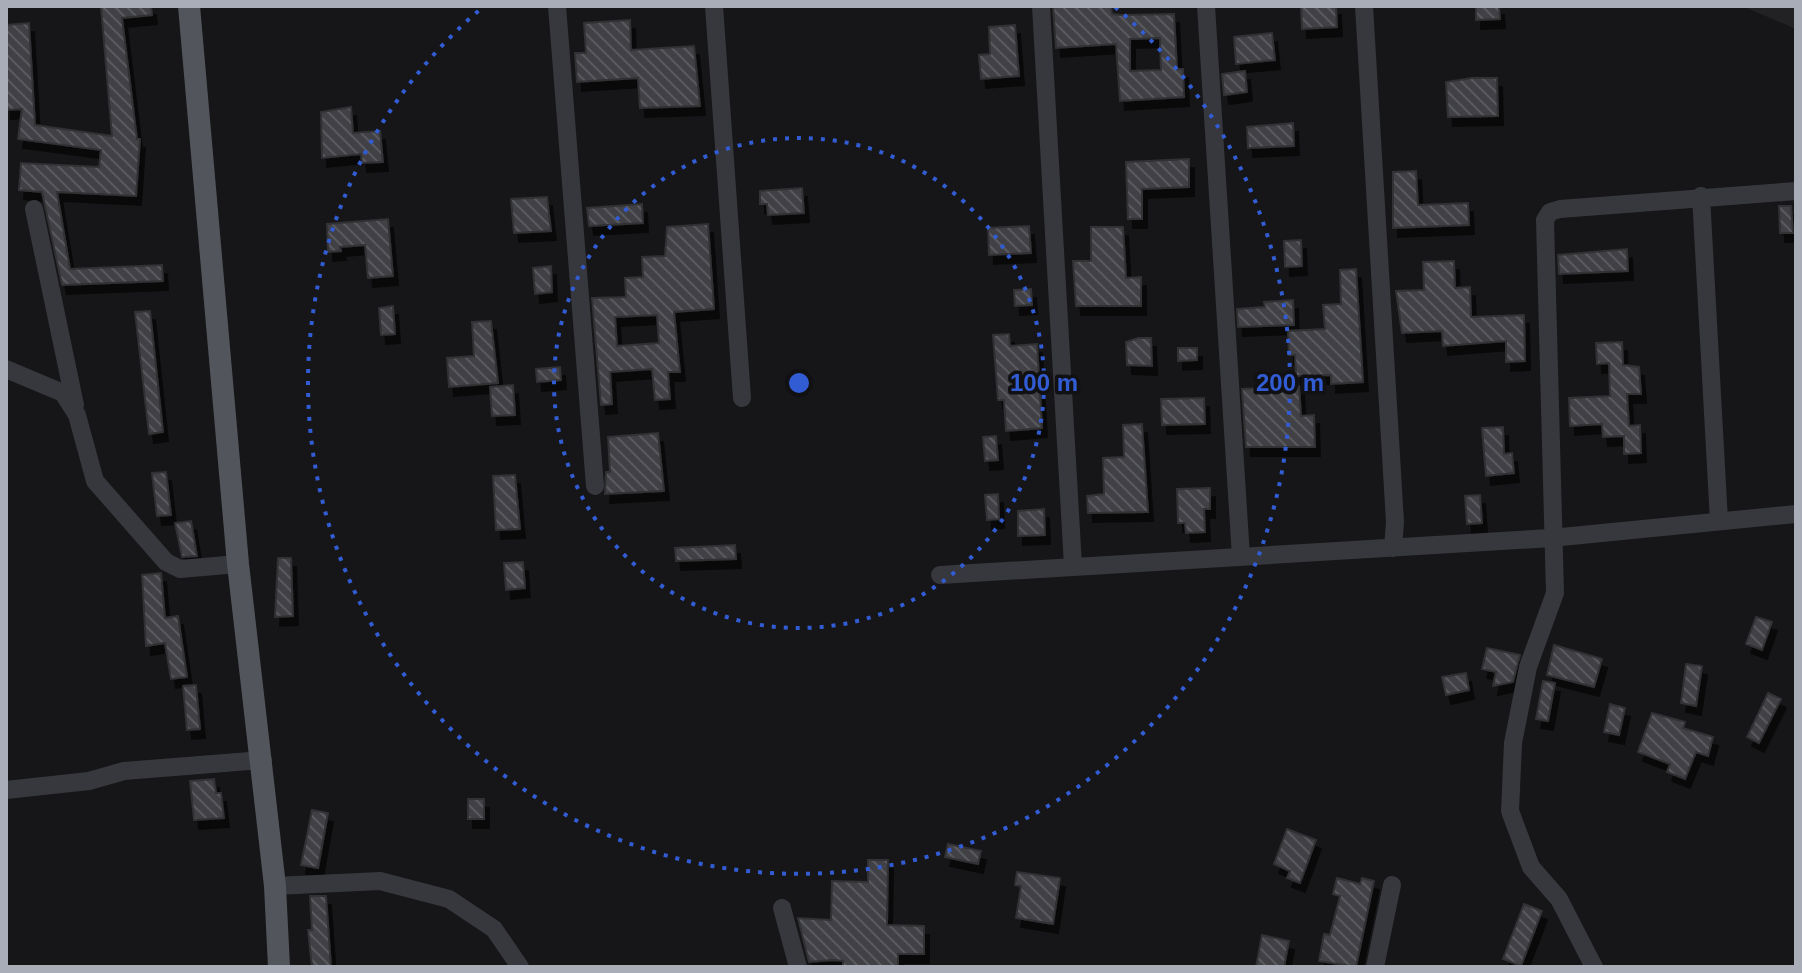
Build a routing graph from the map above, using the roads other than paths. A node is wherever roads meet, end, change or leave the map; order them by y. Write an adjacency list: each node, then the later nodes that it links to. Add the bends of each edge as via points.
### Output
1 (189, 6): 19 (main road)
2 (557, 6): 13 (street)
3 (714, 6): 11 (street)
4 (1041, 6): 20 (street)
5 (1206, 6): 18 (street)
6 (1364, 6): 17 (street)
7 (1796, 191): 8 (street)
8 (1701, 196): 15 (street); 16 (street, via 1560,209 1545,220)
9 (34, 209): 12 (street)
10 (6, 369): 12 (street, via 63,393)
11 (742, 398)
12 (77, 415): 19 (street, via 95,481 166,562 180,569)
13 (595, 486)
14 (1796, 514): 15 (street)
15 (1719, 521): 16 (street)
16 (1551, 538): 17 (street); 31 (street, via 1555,593 1528,667 1513,743 1510,811 1531,867 1559,899)
17 (1393, 548): 18 (street)
18 (1241, 557): 20 (street)
19 (238, 564): 22 (main road)
20 (1073, 566): 21 (street)
21 (940, 575)
22 (263, 760): 23 (street, via 124,771 89,781); 25 (main road)
23 (6, 790)
24 (1392, 885): 30 (street)
25 (275, 886): 27 (main road); 28 (street, via 380,881 449,899 494,929)
26 (782, 908): 29 (street)
27 (279, 967)
28 (520, 967)
29 (798, 967)
30 (1375, 967)
31 (1594, 967)

